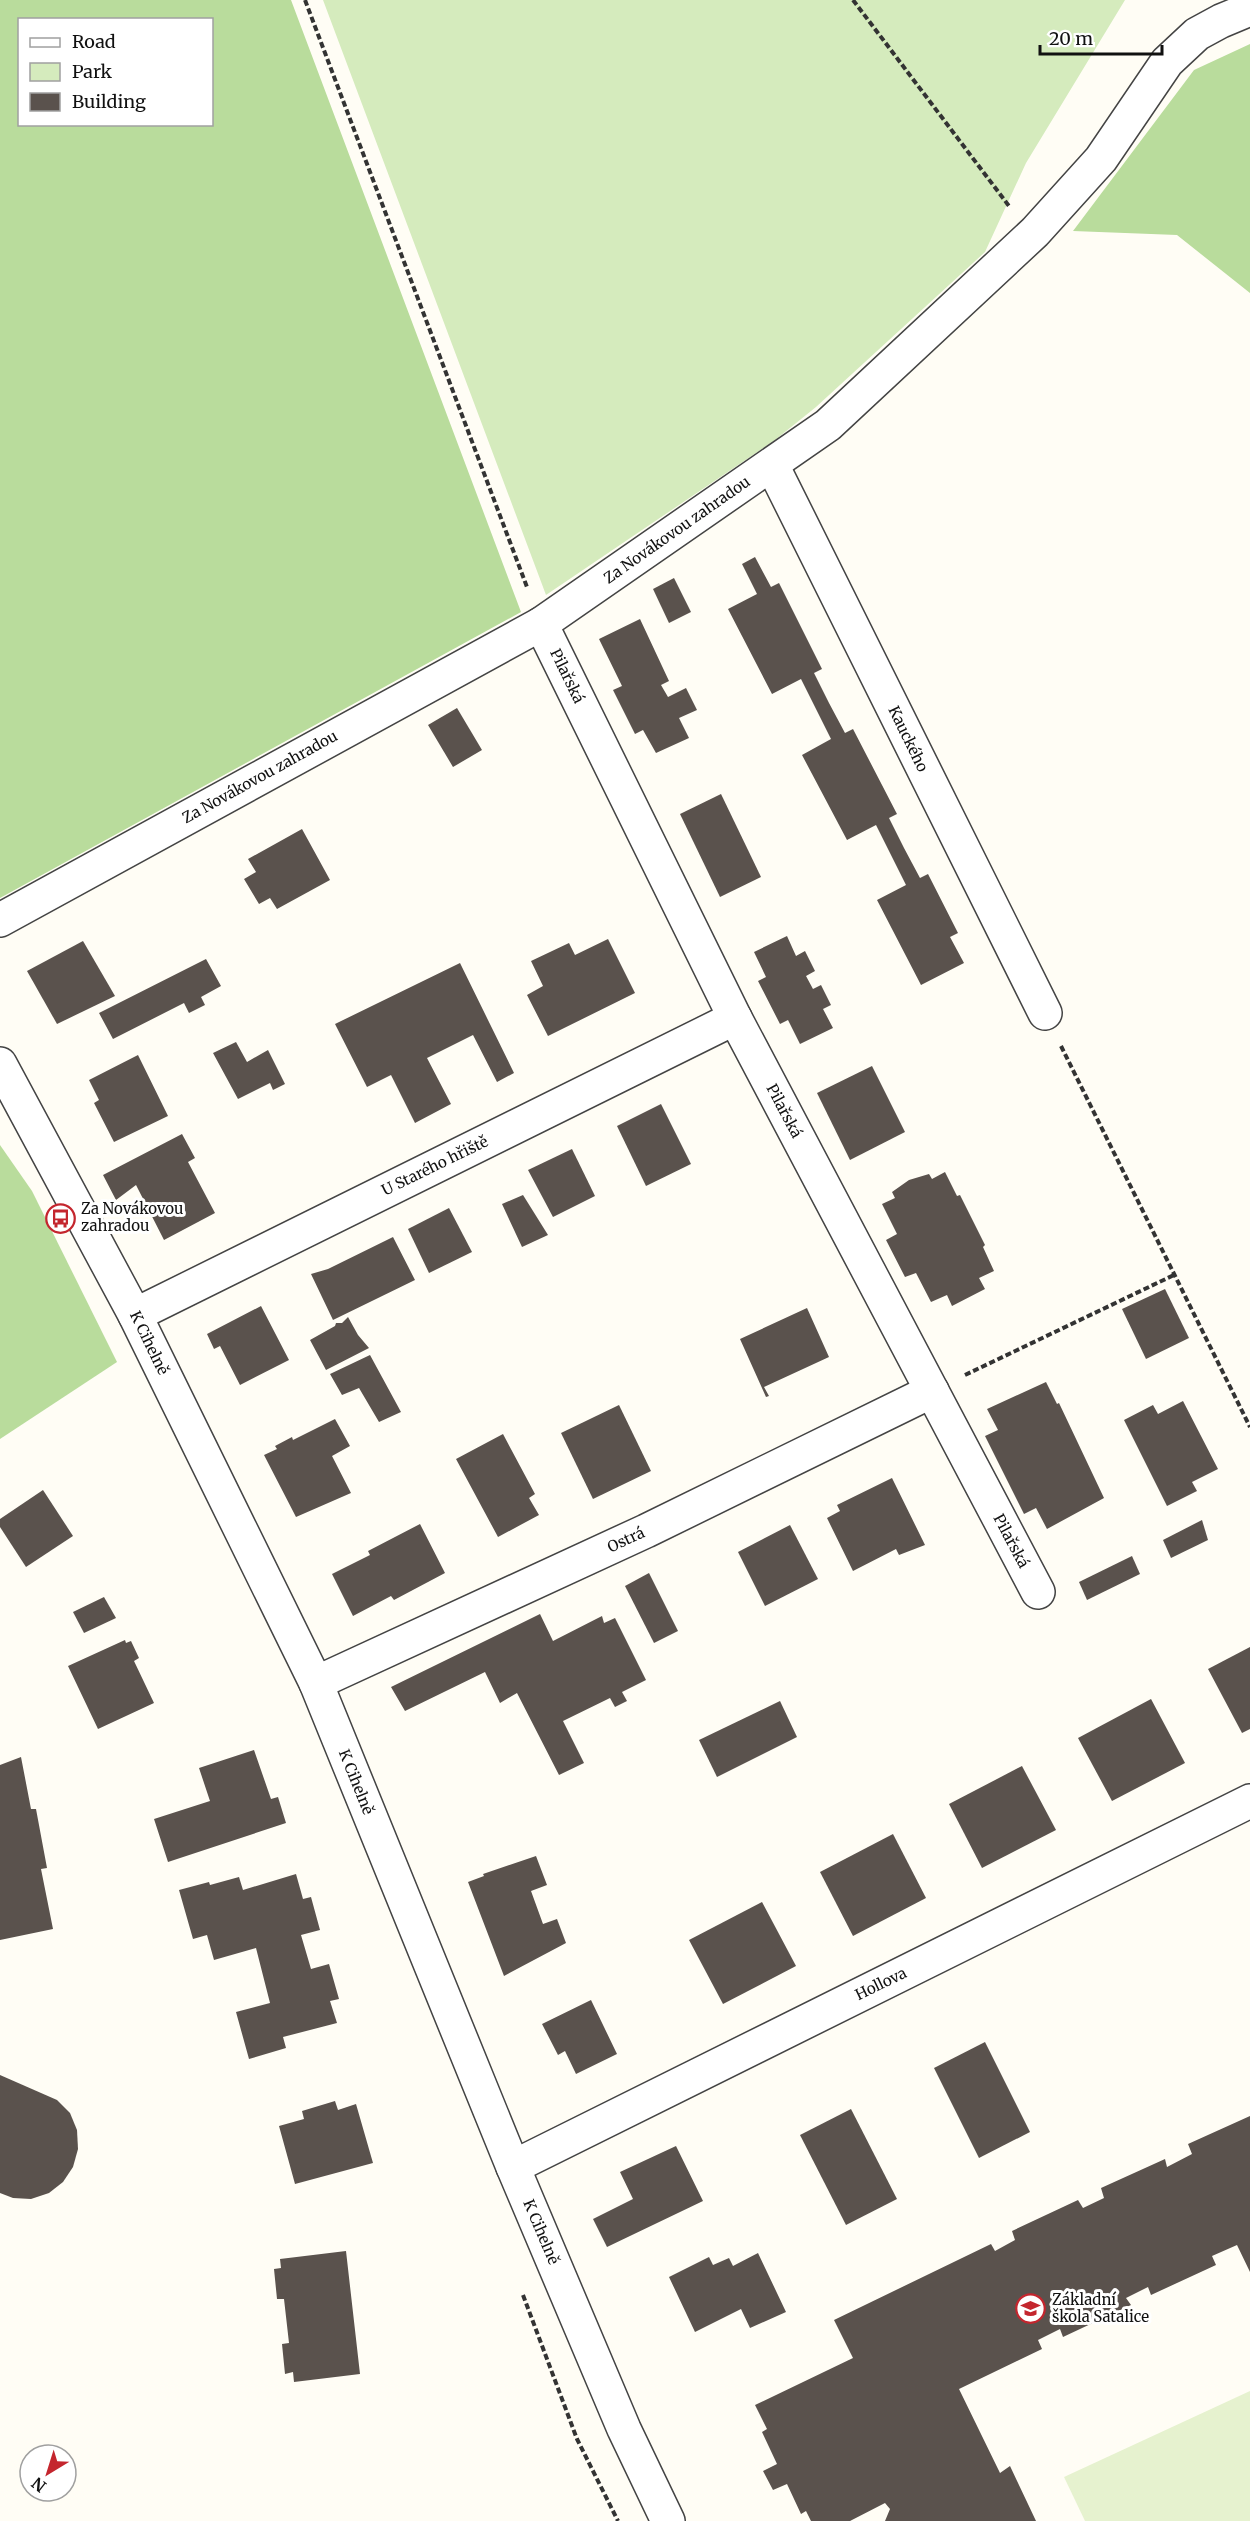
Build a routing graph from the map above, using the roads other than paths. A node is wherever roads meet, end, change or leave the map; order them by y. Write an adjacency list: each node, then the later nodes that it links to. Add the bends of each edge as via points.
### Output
1 (1235, 15): 2 (street, Za Novákovou zahradou, via 1197,34 1167,62 1101,159 1035,232 849,407)
2 (772, 465): 3 (street, Za Novákovou zahradou); 5 (street, Kauckého)
3 (541, 624): 4 (street, Za Novákovou zahradou); 6 (street, Pilařská)
4 (0, 920)
5 (1045, 1013)
6 (735, 1018): 8 (street, U Starého hřiště); 9 (street, Pilařská)
7 (0, 1064): 8 (street, K Cihelně)
8 (135, 1315): 11 (street, K Cihelně)
9 (932, 1391): 10 (street, Pilařská); 11 (street, Ostrá, via 646,1531)
10 (1038, 1592)
11 (316, 1683): 13 (street, K Cihelně)
12 (1250, 1801): 13 (street, Hollova)
13 (513, 2167): 14 (street, K Cihelně, via 624,2428)
14 (668, 2521)

